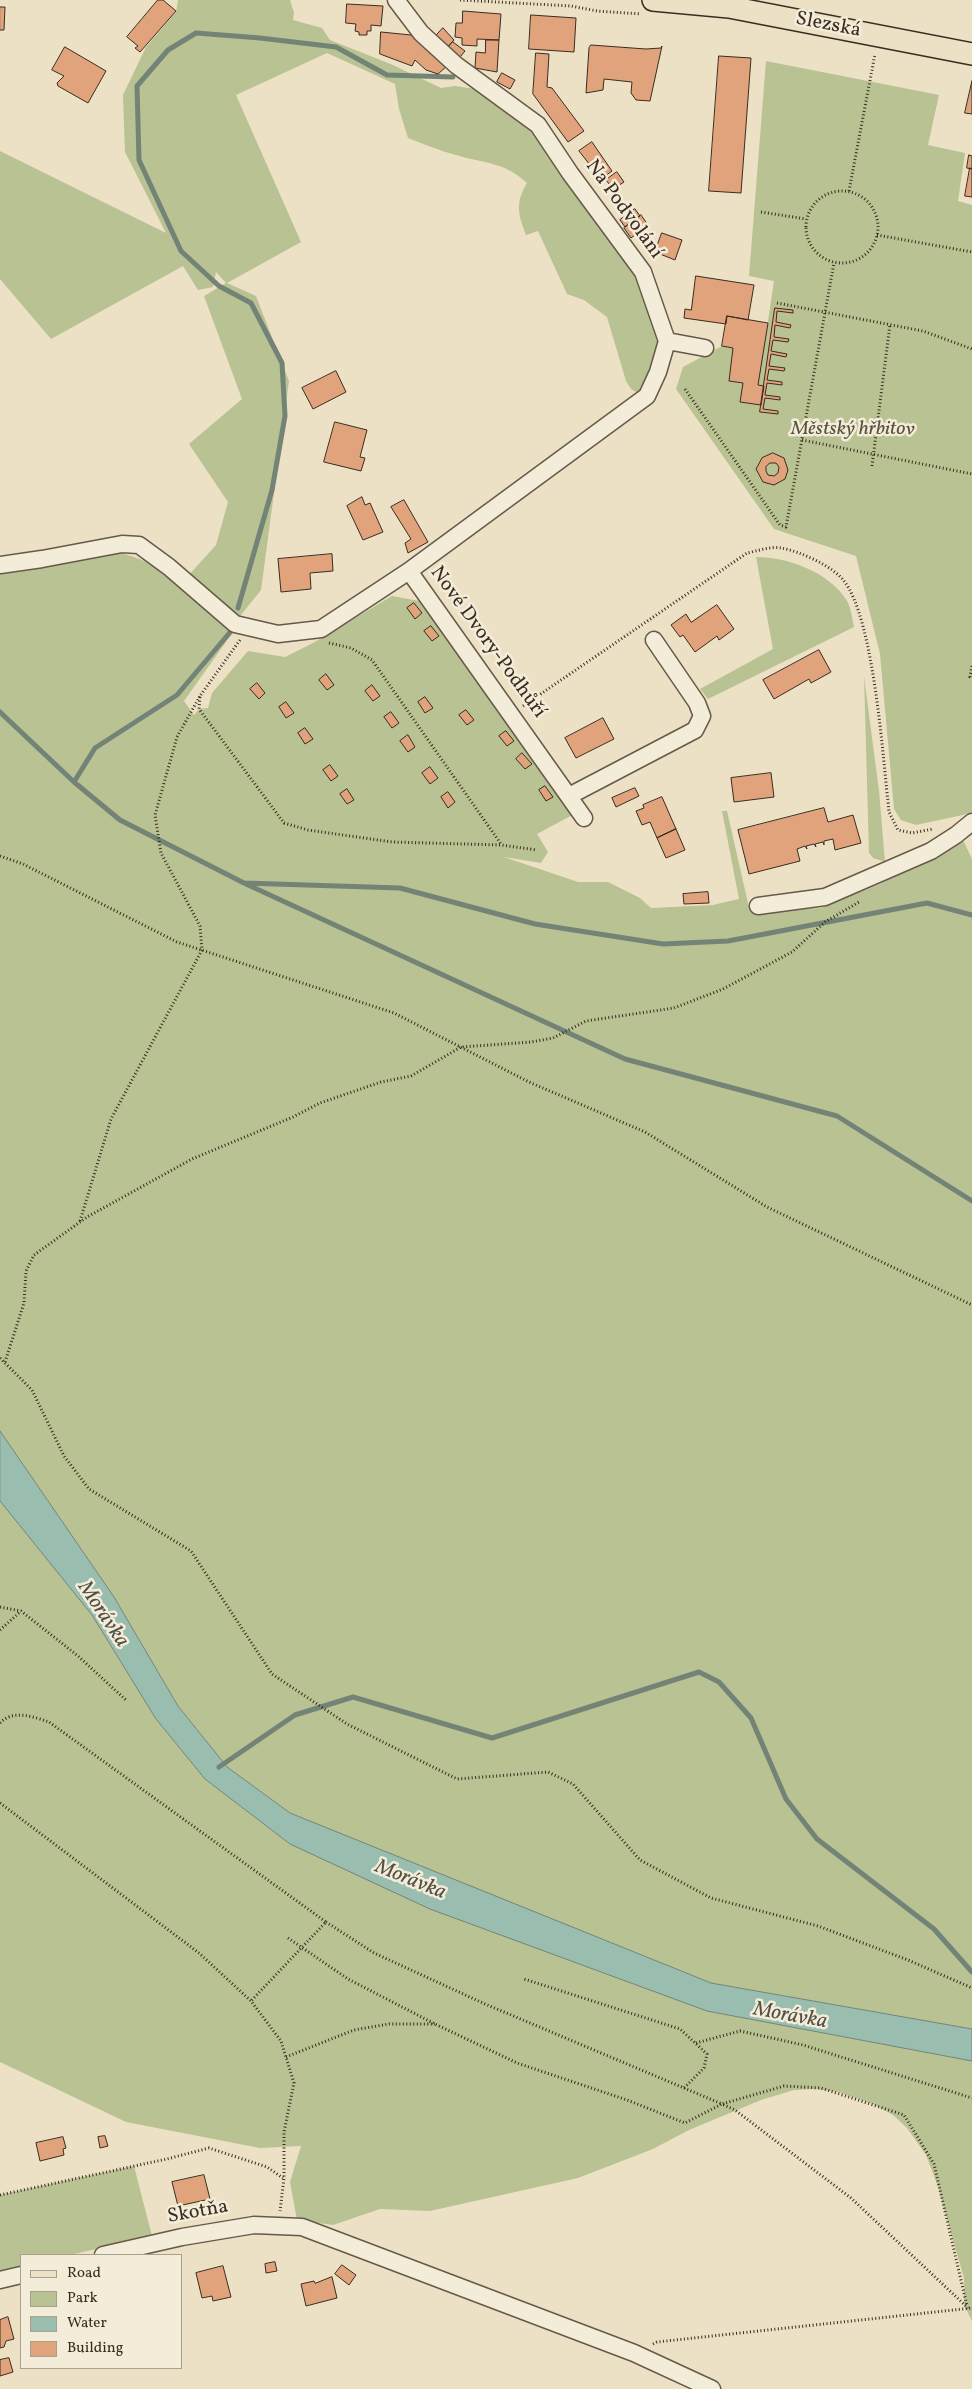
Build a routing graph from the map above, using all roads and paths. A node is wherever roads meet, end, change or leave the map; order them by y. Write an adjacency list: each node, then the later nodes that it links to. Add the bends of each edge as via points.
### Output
1 (396, 0): 15 (street, Na Podvolání, via 421,32 456,65 538,125 644,272)
2 (653, 0): 3 (main road, Slezská, via 729,7)
3 (757, 6): 5 (main road, Slezská)
4 (876, 50): 6 (path)
5 (972, 54)
6 (849, 191): 8 (path, via 840,190 822,196); 9 (path, via 858,194 872,207)
7 (761, 212): 8 (path)
8 (806, 219): 11 (path, via 805,229 811,246)
9 (878, 234): 10 (path); 11 (path, via 862,258)
10 (972, 252)
11 (834, 263): 13 (path)
12 (777, 303): 13 (path)
13 (825, 312): 14 (path); 19 (path)
14 (890, 324): 17 (path, via 922,330); 20 (path)
15 (667, 341): 16 (street); 24 (street, via 647,396)
16 (705, 348)
17 (972, 349)
18 (685, 389): 19 (path, via 780,526 786,527)
19 (802, 440): 20 (path)
20 (873, 455): 21 (path); 22 (path)
21 (872, 466)
22 (972, 474)
23 (0, 565): 25 (street, Nové Dvory-Podhůří, via 122,544 139,544 235,624)
24 (409, 571): 25 (street, Nové Dvory-Podhůří, via 321,629 278,634); 31 (street, Nové Dvory-Podhůří)
25 (249, 628): 30 (path)
26 (654, 640): 32 (street, via 697,704 702,716 696,730)
27 (326, 643): 36 (path, via 351,648 372,660)
28 (972, 666): 29 (path)
29 (972, 678)
30 (200, 696): 36 (path, via 199,709 284,824 392,842); 41 (path, via 177,736 155,815 162,853 200,926)
31 (512, 714): 32 (street, Nové Dvory-Podhůří); 35 (path, via 747,553 779,547 815,560 844,580 858,603 873,681 889,812 898,830 912,833)
32 (569, 796): 33 (street, Nové Dvory-Podhůří)
33 (584, 818)
34 (972, 822): 40 (street, via 931,851 825,897)
35 (938, 827)
36 (501, 844): 37 (path)
37 (538, 850)
38 (0, 856): 41 (path, via 23,864 177,942)
39 (861, 901): 42 (path, via 825,922 792,952 723,989 674,1008 586,1021 553,1038)
40 (758, 906)
41 (202, 950): 42 (path, via 394,1013); 43 (path, via 111,1119)
42 (461, 1047): 43 (path, via 410,1076 381,1082 320,1103 192,1159); 44 (path, via 529,1082 645,1132 767,1207)
43 (80, 1222): 46 (path, via 34,1255 26,1271 24,1303)
44 (972, 1305)
45 (0, 1358): 46 (path)
46 (5, 1363): 58 (path, via 32,1390 64,1456 90,1489 191,1551 272,1674 347,1724 457,1779 548,1772 573,1784 640,1860 711,1898 818,1926)
47 (0, 1607): 48 (path)
48 (21, 1612): 49 (path); 50 (path, via 78,1656)
49 (0, 1630)
50 (127, 1701)
51 (2, 1718): 52 (path); 54 (path, via 26,1715 49,1722)
52 (0, 1723)
53 (0, 1803): 59 (path, via 198,1953)
54 (326, 1922): 56 (path); 63 (path, via 374,1953)
55 (288, 1938): 56 (path)
56 (301, 1946): 59 (path); 60 (path, via 348,1979)
57 (524, 1978): 61 (path, via 680,2029)
58 (972, 1988)
59 (251, 2001): 62 (path, via 281,2041)
60 (435, 2024): 62 (path, via 389,2024 354,2030); 65 (path, via 517,2062 685,2123)
61 (695, 2044): 63 (path, via 707,2054 704,2068); 64 (path, via 740,2031 803,2045)
62 (286, 2057): 66 (path, via 294,2083 284,2132)
63 (684, 2088): 65 (path)
64 (972, 2098)
65 (722, 2104): 72 (path, via 735,2110 851,2198); 72 (path, via 784,2086 821,2088 904,2115 934,2164)
66 (284, 2178): 67 (path, via 267,2167 209,2148); 68 (path)
67 (0, 2195)
68 (279, 2226): 69 (street, Skotňa, via 254,2225 191,2235); 73 (street, Skotňa, via 302,2227)
69 (107, 2254)
70 (20, 2275): 71 (street)
71 (0, 2280)
72 (970, 2308): 73 (path, via 657,2342)
73 (634, 2353): 74 (street, Skotňa)
74 (712, 2389)

